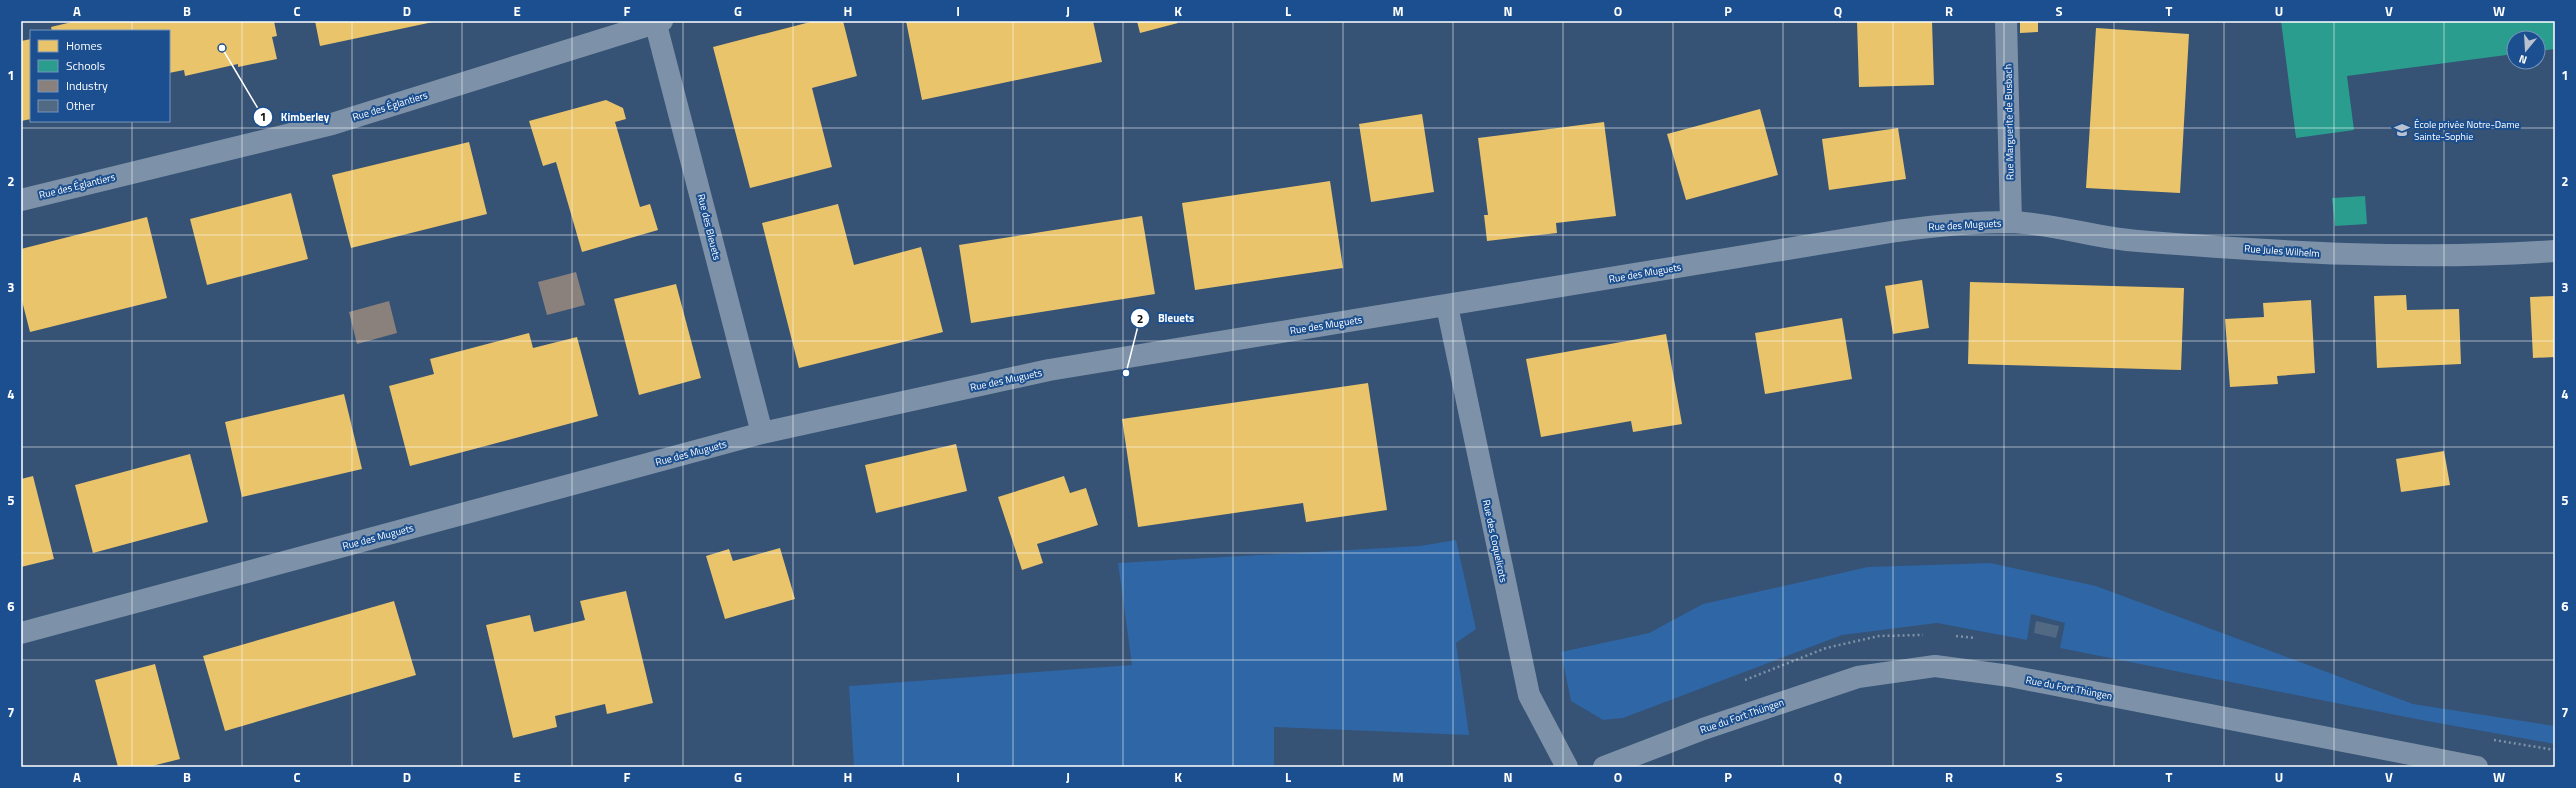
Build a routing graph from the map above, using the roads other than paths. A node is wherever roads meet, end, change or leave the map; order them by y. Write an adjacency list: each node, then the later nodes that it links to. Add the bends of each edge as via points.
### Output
1 (2006, 21): 4 (street, Rue Marguerite de Busbach)
2 (658, 22): 3 (street, Rue des Églantiers, via 332,124); 7 (street, Rue des Bleuets)
3 (21, 200)
4 (2011, 222): 5 (street, Rue Jules Wilhelm, via 2136,241 2321,254 2494,256); 6 (street, Rue des Muguets, via 1897,230)
5 (2555, 251)
6 (1447, 306): 7 (street, Rue des Muguets, via 1049,370); 9 (street, Rue des Coquelicots, via 1529,695)
7 (762, 433): 8 (street, Rue des Muguets)
8 (21, 633)
9 (1567, 767)
10 (1604, 767): 11 (street, Rue du Fort Thüngen, via 1703,729 1858,677 1935,666 2010,676)
11 (2477, 767)

